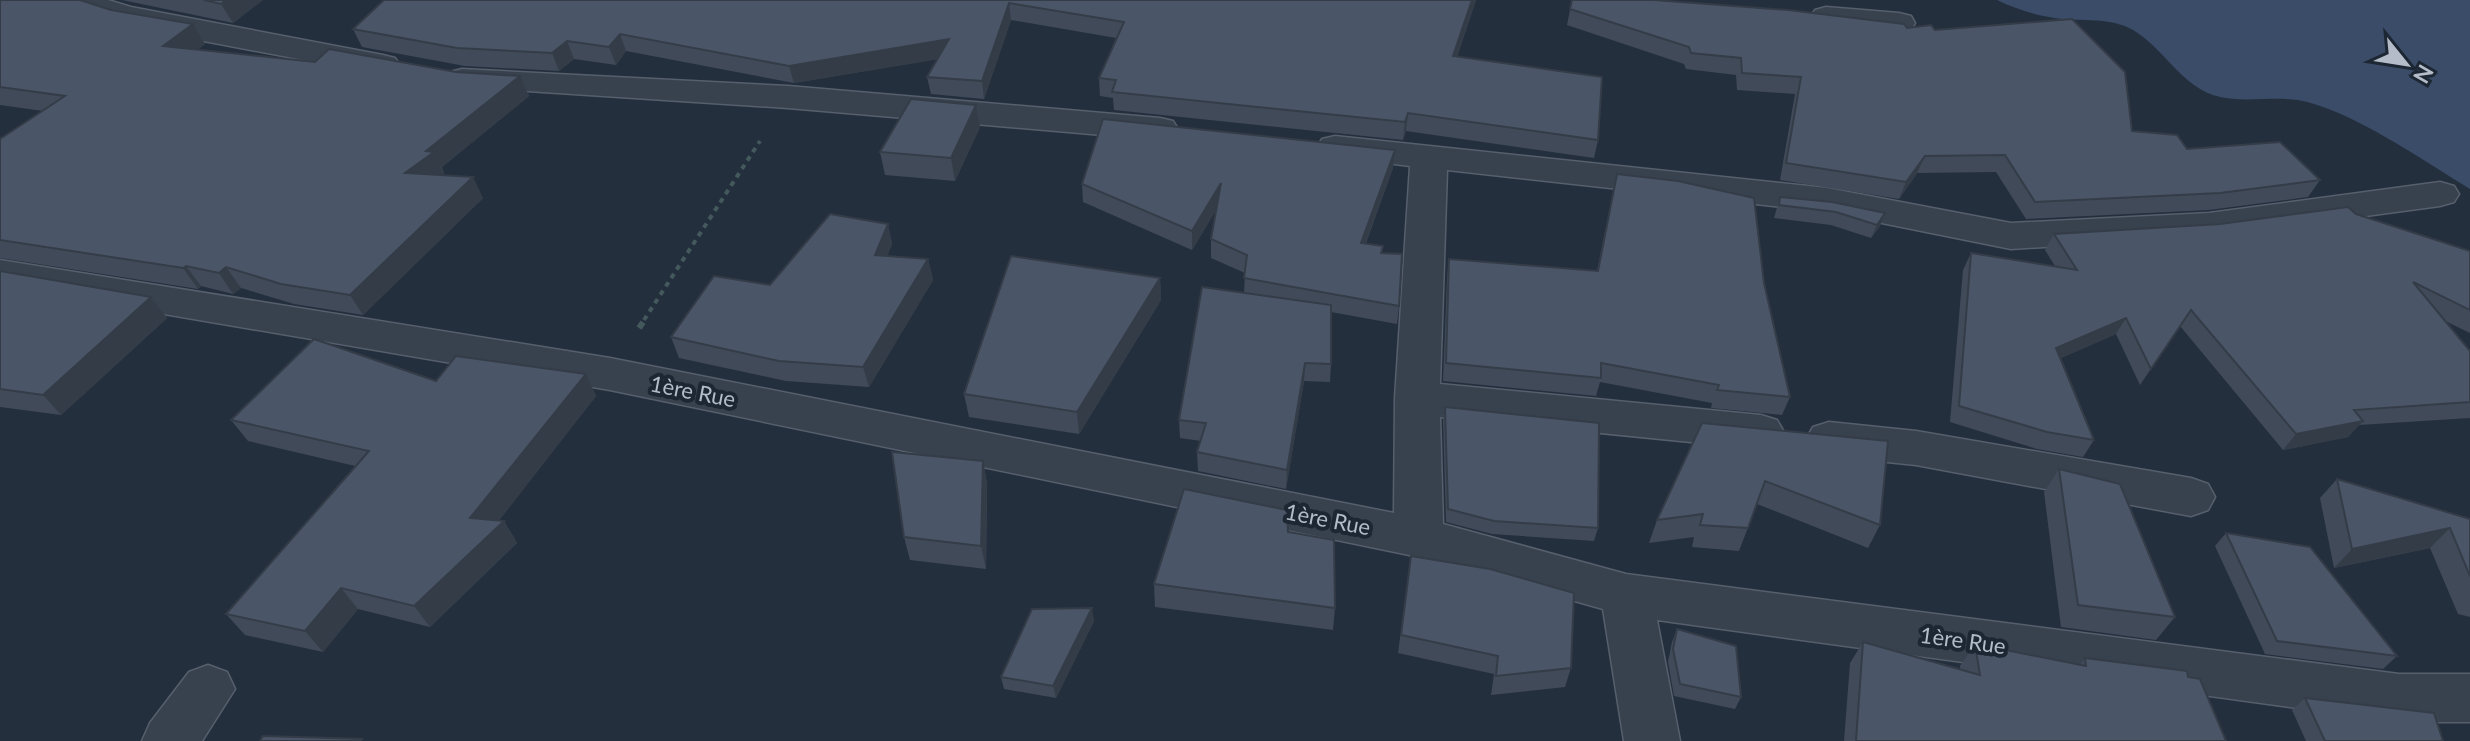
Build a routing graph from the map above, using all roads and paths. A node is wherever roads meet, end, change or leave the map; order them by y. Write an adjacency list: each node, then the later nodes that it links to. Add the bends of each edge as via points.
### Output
1 (75, 0): 4 (street, via 125,16 465,79)
2 (1793, 14): 3 (street)
3 (1899, 23)
4 (788, 97): 5 (street); 10 (path)
5 (1195, 132)
6 (1304, 144): 7 (street)
7 (1429, 157): 8 (street, via 1827,200 2011,236 2209,225); 11 (street)
8 (2440, 194)
9 (0, 273): 10 (street, 1ère Rue)
10 (610, 374): 13 (street, 1ère Rue)
11 (1417, 398): 12 (street, via 1916,448); 13 (street)
12 (2191, 497)
13 (1419, 537): 14 (street, 1ère Rue)
14 (1626, 595): 16 (street, 1ère Rue, via 2399,698); 18 (street)
15 (208, 689): 17 (street)
16 (2470, 698)
17 (170, 741)
18 (1652, 741)

